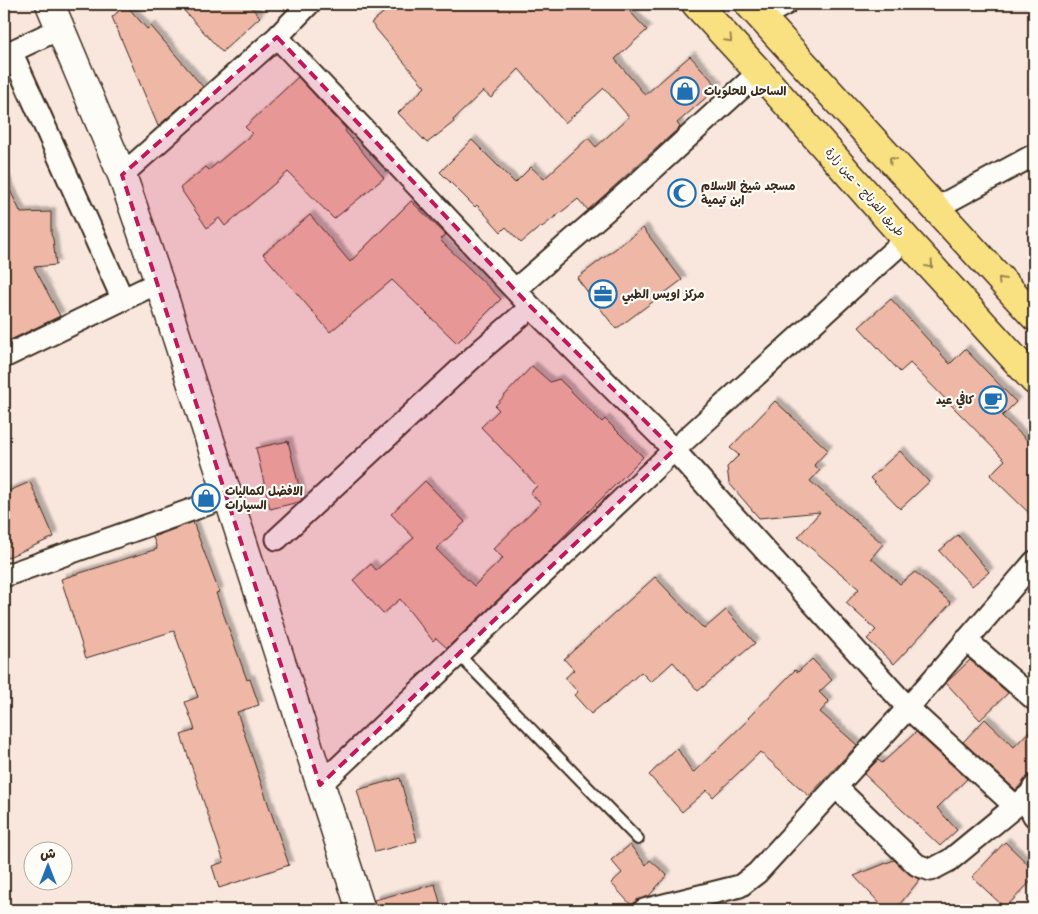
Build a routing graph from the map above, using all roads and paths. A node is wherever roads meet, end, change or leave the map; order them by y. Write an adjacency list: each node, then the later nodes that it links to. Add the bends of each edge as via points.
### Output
1 (309, 4): 6 (street)
2 (696, 4): 8 (main road, طريق الفرناج - عين زارة, one-way to 8)
3 (786, 4): 4 (street)
4 (755, 11): 11 (main road, one-way to 4)
5 (56, 16): 7 (street); 10 (street)
6 (276, 37): 10 (street); 14 (street)
7 (7, 53): 15 (street)
8 (759, 72): 12 (main road, طريق الفرناج - عين زارة); 14 (street)
9 (1034, 155): 11 (street)
10 (122, 175): 13 (street)
11 (936, 208): 17 (main road, one-way to 11)
12 (906, 239): 19 (main road, طريق الفرناج - عين زارة, one-way to 19); 20 (street)
13 (159, 282): 15 (street); 21 (street)
14 (516, 289): 16 (street)
15 (123, 300): 18 (street)
16 (531, 307): 20 (street); 22 (street)
17 (1034, 316)
18 (4, 356)
19 (1034, 380)
20 (674, 450): 26 (street); 28 (street)
21 (228, 497): 24 (street); 29 (street)
22 (277, 539)
23 (1032, 568): 25 (street)
24 (4, 576)
25 (966, 640): 27 (street); 28 (street)
26 (459, 655): 29 (street); 33 (lane)
27 (1034, 699)
28 (908, 708): 30 (street); 31 (street)
29 (320, 785): 34 (street)
30 (836, 787): 31 (street, via 917,864 930,870 950,860); 35 (street, via 757,873 740,886)
31 (1026, 796): 32 (street)
32 (1034, 816)
33 (638, 839)
34 (361, 910)
35 (644, 910)

